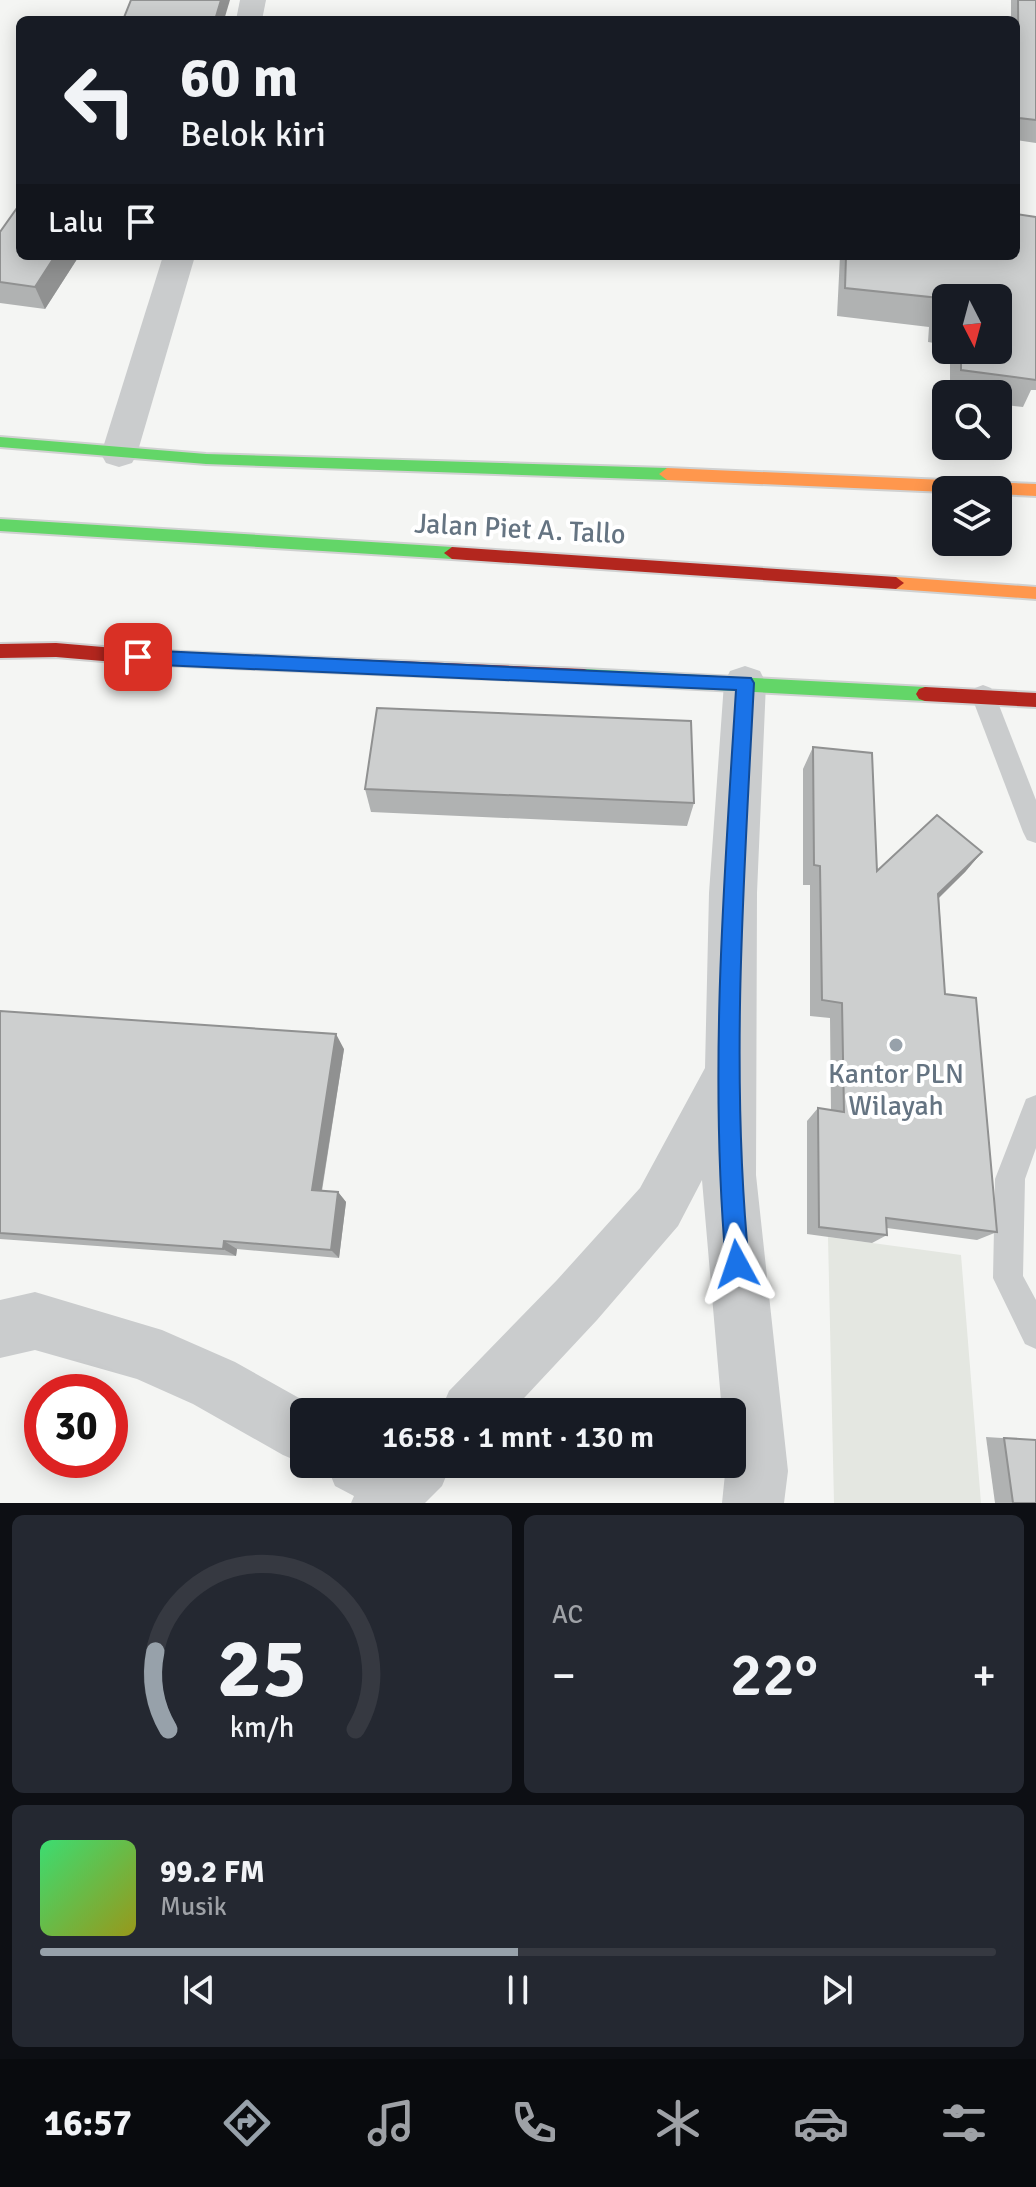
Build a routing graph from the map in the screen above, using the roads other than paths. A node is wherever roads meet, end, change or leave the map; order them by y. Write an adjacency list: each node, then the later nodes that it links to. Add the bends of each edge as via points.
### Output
1 (178, 260): 3 (street)
2 (0, 442): 3 (main road, Jalan Piet A. Tallo)
3 (119, 454): 4 (main road, Jalan Piet A. Tallo, via 284,465)
4 (1036, 490)
5 (0, 525): 6 (main road, Jalan Piet A. Tallo)
6 (1036, 593)
7 (0, 651): 8 (main road)
8 (745, 683): 9 (main road); 12 (street, via 733,893)
9 (983, 695): 10 (main road); 11 (lane)
10 (1036, 700)
11 (1036, 832)
12 (731, 1072): 16 (street, via 659,1207); 18 (street, via 729,1175 757,1471)
13 (1036, 1109): 15 (lane, via 1010,1179 1008,1278)
14 (0, 1329): 17 (street, via 35,1321 141,1351 214,1383)
15 (1036, 1333)
16 (483, 1398)
17 (290, 1426)
18 (753, 1503)

